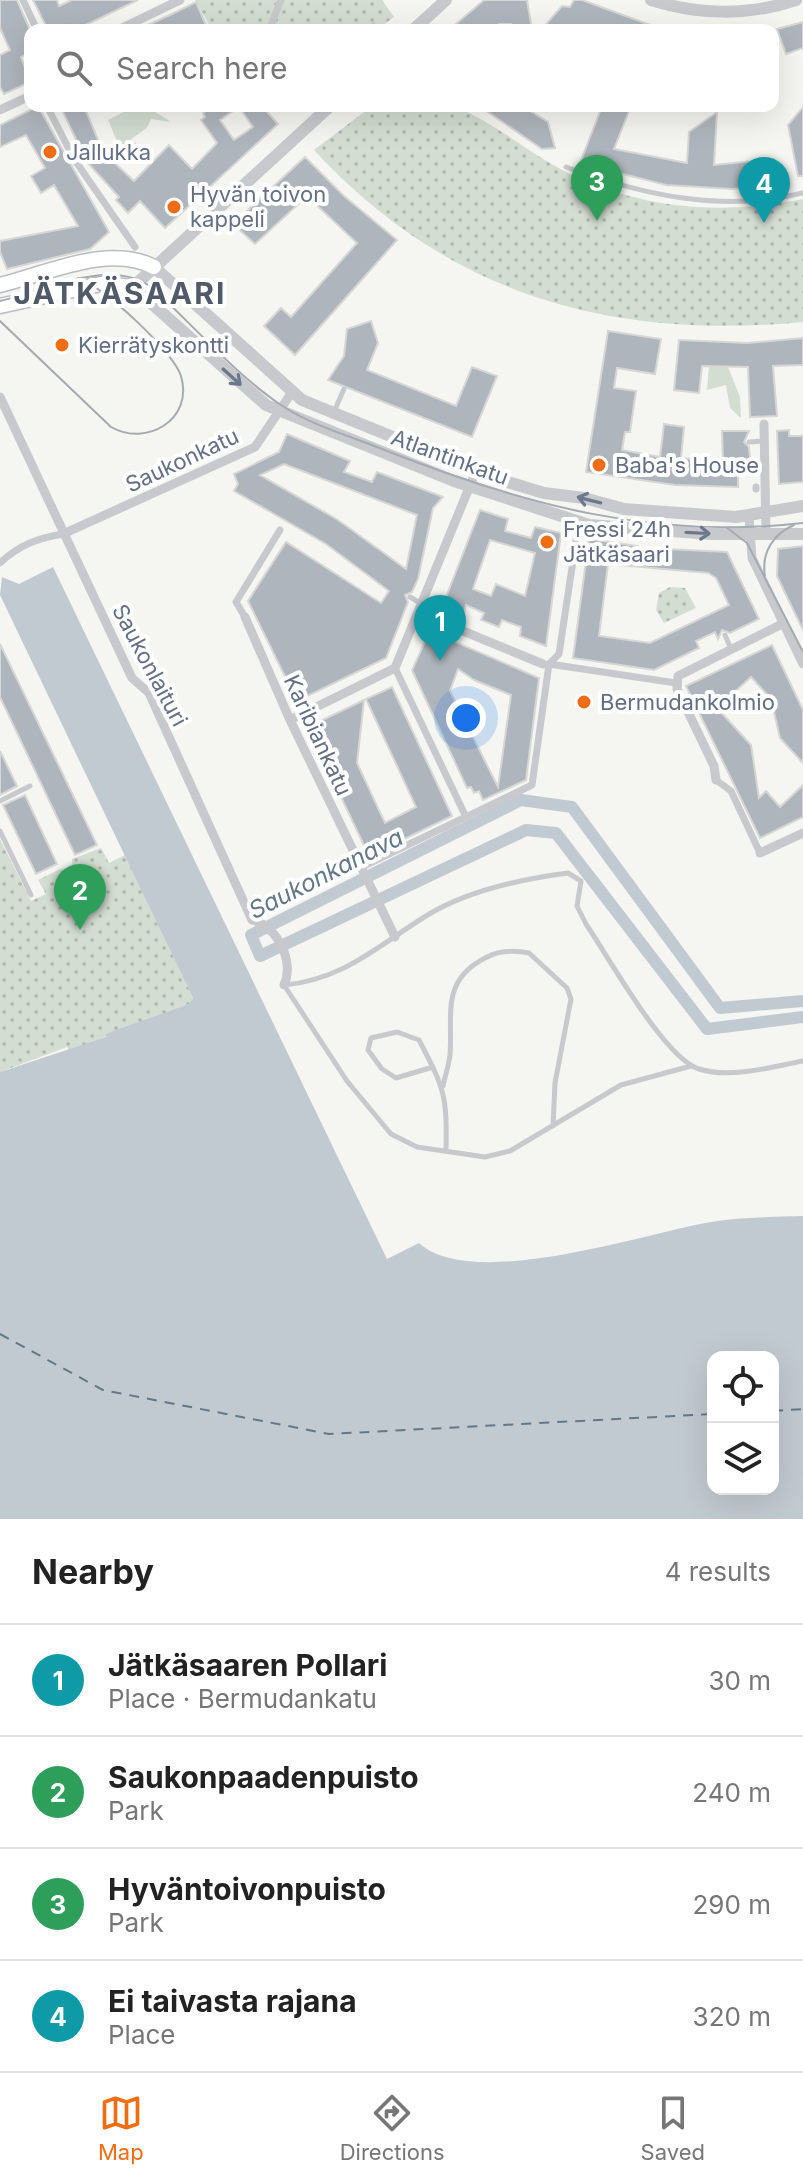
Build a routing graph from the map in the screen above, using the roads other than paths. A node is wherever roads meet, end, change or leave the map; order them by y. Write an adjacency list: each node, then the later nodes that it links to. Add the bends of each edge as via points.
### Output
1 (23, 0): 7 (street)
2 (180, 0): 8 (street)
3 (281, 0): 9 (street)
4 (446, 0): 10 (street)
5 (651, 0): 6 (street, via 719,13)
6 (796, 0)
7 (34, 24)
8 (130, 24)
9 (271, 24)
10 (420, 24)
11 (24, 99): 12 (street)
12 (0, 110)
13 (50, 112): 17 (street, via 74,159)
14 (323, 112): 18 (street)
15 (566, 167): 16 (lane, via 639,191 685,198 766,200)
16 (803, 193)
17 (135, 247)
18 (154, 267): 19 (main road, via 113,258); 20 (street); 23 (street, Atlantinkatu)
19 (0, 285)
20 (133, 287): 21 (main road, via 101,284); 25 (street, Atlantinkatu, one-way to 25, via 255,398)
21 (0, 306)
22 (344, 389): 26 (lane)
23 (292, 392): 25 (street, Saukonkatu); 26 (street, Atlantinkatu)
24 (0, 397): 35 (street, Saukonlaituri)
25 (279, 412): 30 (street, Atlantinkatu); 35 (street, Saukonkatu, via 255,447)
26 (333, 415): 30 (street, Atlantinkatu)
27 (764, 424): 28 (street)
28 (764, 441): 29 (lane); 32 (street)
29 (749, 442)
30 (473, 478): 33 (street, Atlantinkatu, one-way to 30, via 613,508); 38 (street, Atlantinkatu, one-way to 38, via 589,525); 42 (street)
31 (803, 506): 32 (street, Atlantinkatu)
32 (766, 514): 33 (street, Atlantinkatu); 39 (street)
33 (749, 517): 38 (street)
34 (280, 530): 43 (street, via 236,602)
35 (63, 534): 40 (street, via 15,549); 62 (street, Saukonlaituri, via 132,678 149,693 252,920 267,925 285,955 289,964)
36 (577, 534): 47 (street, via 559,654)
37 (803, 534): 39 (street, Atlantinkatu)
38 (750, 535): 39 (street, Atlantinkatu); 44 (street, via 752,558)
39 (766, 535)
40 (0, 563)
41 (410, 597): 42 (lane)
42 (421, 609): 47 (street); 49 (street)
43 (245, 617): 51 (street, Karibiankatu)
44 (784, 623): 46 (street); 48 (street)
45 (725, 635): 46 (lane)
46 (731, 649): 50 (street, via 683,672)
47 (546, 664): 50 (street); 55 (street, via 532,785)
48 (803, 664)
49 (395, 668): 51 (street); 55 (street)
50 (676, 683): 52 (street, via 701,728)
51 (290, 720): 59 (street, Karibiankatu)
52 (716, 780): 58 (street, via 731,791)
53 (30, 786): 54 (lane)
54 (0, 801)
55 (466, 817): 59 (street)
56 (0, 831): 60 (lane)
57 (803, 833): 58 (street)
58 (760, 853)
59 (362, 868): 61 (street, Karibiankatu)
60 (31, 895)
61 (395, 937): 62 (lane, via 328,977); 64 (lane, via 429,914 485,889 575,875 581,881 577,906 586,924 650,1021)
62 (284, 985): 68 (lane, via 347,1081 391,1134 417,1147)
63 (803, 1061): 64 (lane, via 721,1072)
64 (691, 1066): 67 (lane, via 621,1085)
65 (433, 1067): 65 (lane, via 419,1040 408,1033 371,1038 368,1050 396,1078); 66 (lane)
66 (443, 1086): 67 (lane, via 450,1055 448,1017 463,974 497,952 529,953 567,988 571,999 555,1083); 68 (lane)
67 (553, 1127): 68 (lane, via 510,1151 485,1157)
68 (446, 1151)

